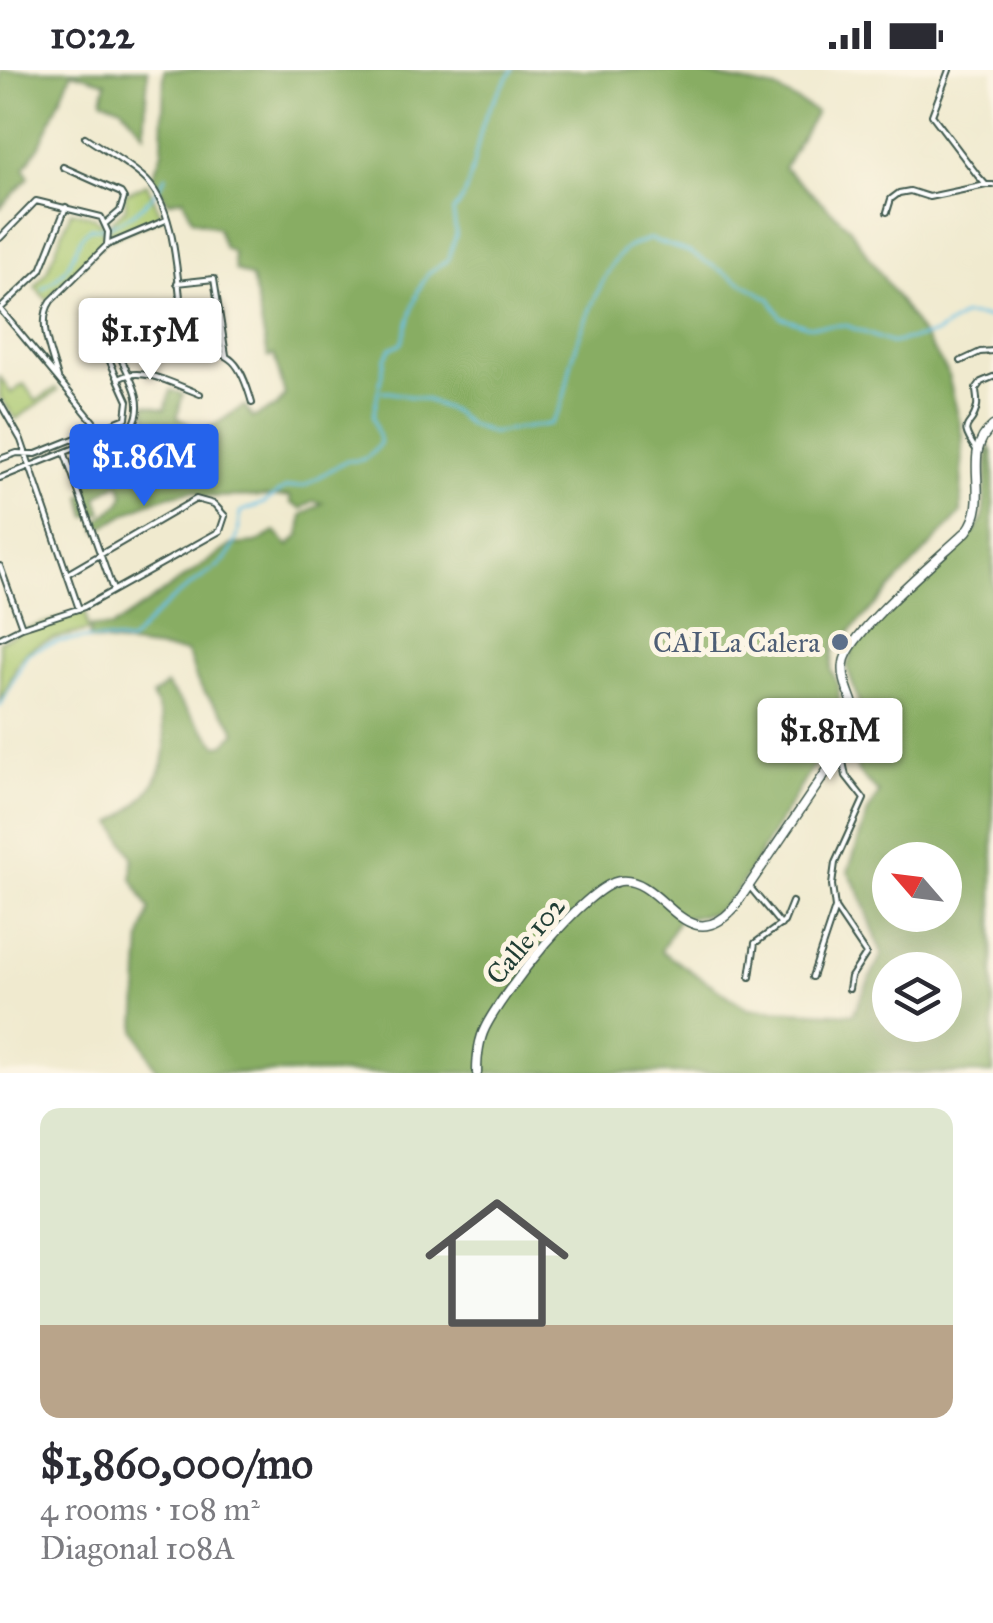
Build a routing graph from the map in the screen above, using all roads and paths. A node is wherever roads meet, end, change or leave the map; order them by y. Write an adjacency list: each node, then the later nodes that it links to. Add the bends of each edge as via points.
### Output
1 (949, 70): 4 (street, via 932,115)
2 (86, 136): 7 (street, via 145,178)
3 (63, 167): 8 (street, via 124,198)
4 (990, 185): 6 (street, via 929,198 899,193)
5 (66, 207): 8 (street); 9 (street, via 34,201); 12 (street, via 41,270)
6 (888, 212)
7 (167, 219): 10 (street); 11 (street)
8 (106, 222): 10 (street)
9 (0, 238)
10 (106, 245): 23 (street, via 44,310)
11 (177, 283): 15 (street); 19 (street, via 212,278)
12 (0, 309): 23 (street)
13 (149, 322): 14 (street); 15 (street, via 176,332); 18 (street, via 114,314 100,324)
14 (145, 338): 15 (street, via 170,348); 16 (street, via 123,334)
15 (179, 341): 19 (street)
16 (117, 349): 18 (street); 21 (street)
17 (993, 351): 20 (street)
18 (106, 354): 24 (street)
19 (226, 355): 27 (street, via 244,372)
20 (960, 361)
21 (127, 374): 24 (street); 25 (street); 30 (street, via 139,399 138,417)
22 (993, 377): 31 (street, via 976,388 977,406 966,426)
23 (58, 378): 29 (street)
24 (118, 379): 29 (street, via 129,413)
25 (200, 394)
26 (0, 403): 32 (street)
27 (252, 403)
28 (993, 426): 31 (main road)
29 (102, 430): 30 (street); 32 (street)
30 (104, 438): 33 (street)
31 (977, 451): 45 (main road, via 976,518 862,631 846,656 844,674 857,720)
32 (26, 454): 34 (street); 35 (street)
33 (65, 454): 35 (street); 37 (street)
34 (0, 459)
35 (30, 467): 36 (street); 39 (street)
36 (0, 478)
37 (100, 554): 39 (street); 41 (street); 41 (street, via 196,498 224,516 220,531)
38 (0, 566): 40 (street)
39 (68, 574): 42 (street)
40 (3, 584): 43 (street)
41 (113, 590): 42 (street)
42 (79, 609): 43 (street)
43 (22, 628): 44 (street)
44 (0, 638)
45 (841, 752): 46 (main road); 48 (street, via 846,776 864,799 832,875)
46 (749, 886): 49 (street); 53 (main road, Calle 102, via 728,915 704,926 644,888 626,881 608,885 565,920 489,1020)
47 (792, 902): 49 (street)
48 (835, 908): 51 (street); 52 (street, via 866,951)
49 (781, 924): 50 (street, via 754,943)
50 (750, 977)
51 (812, 977)
52 (850, 989)
53 (477, 1073)

